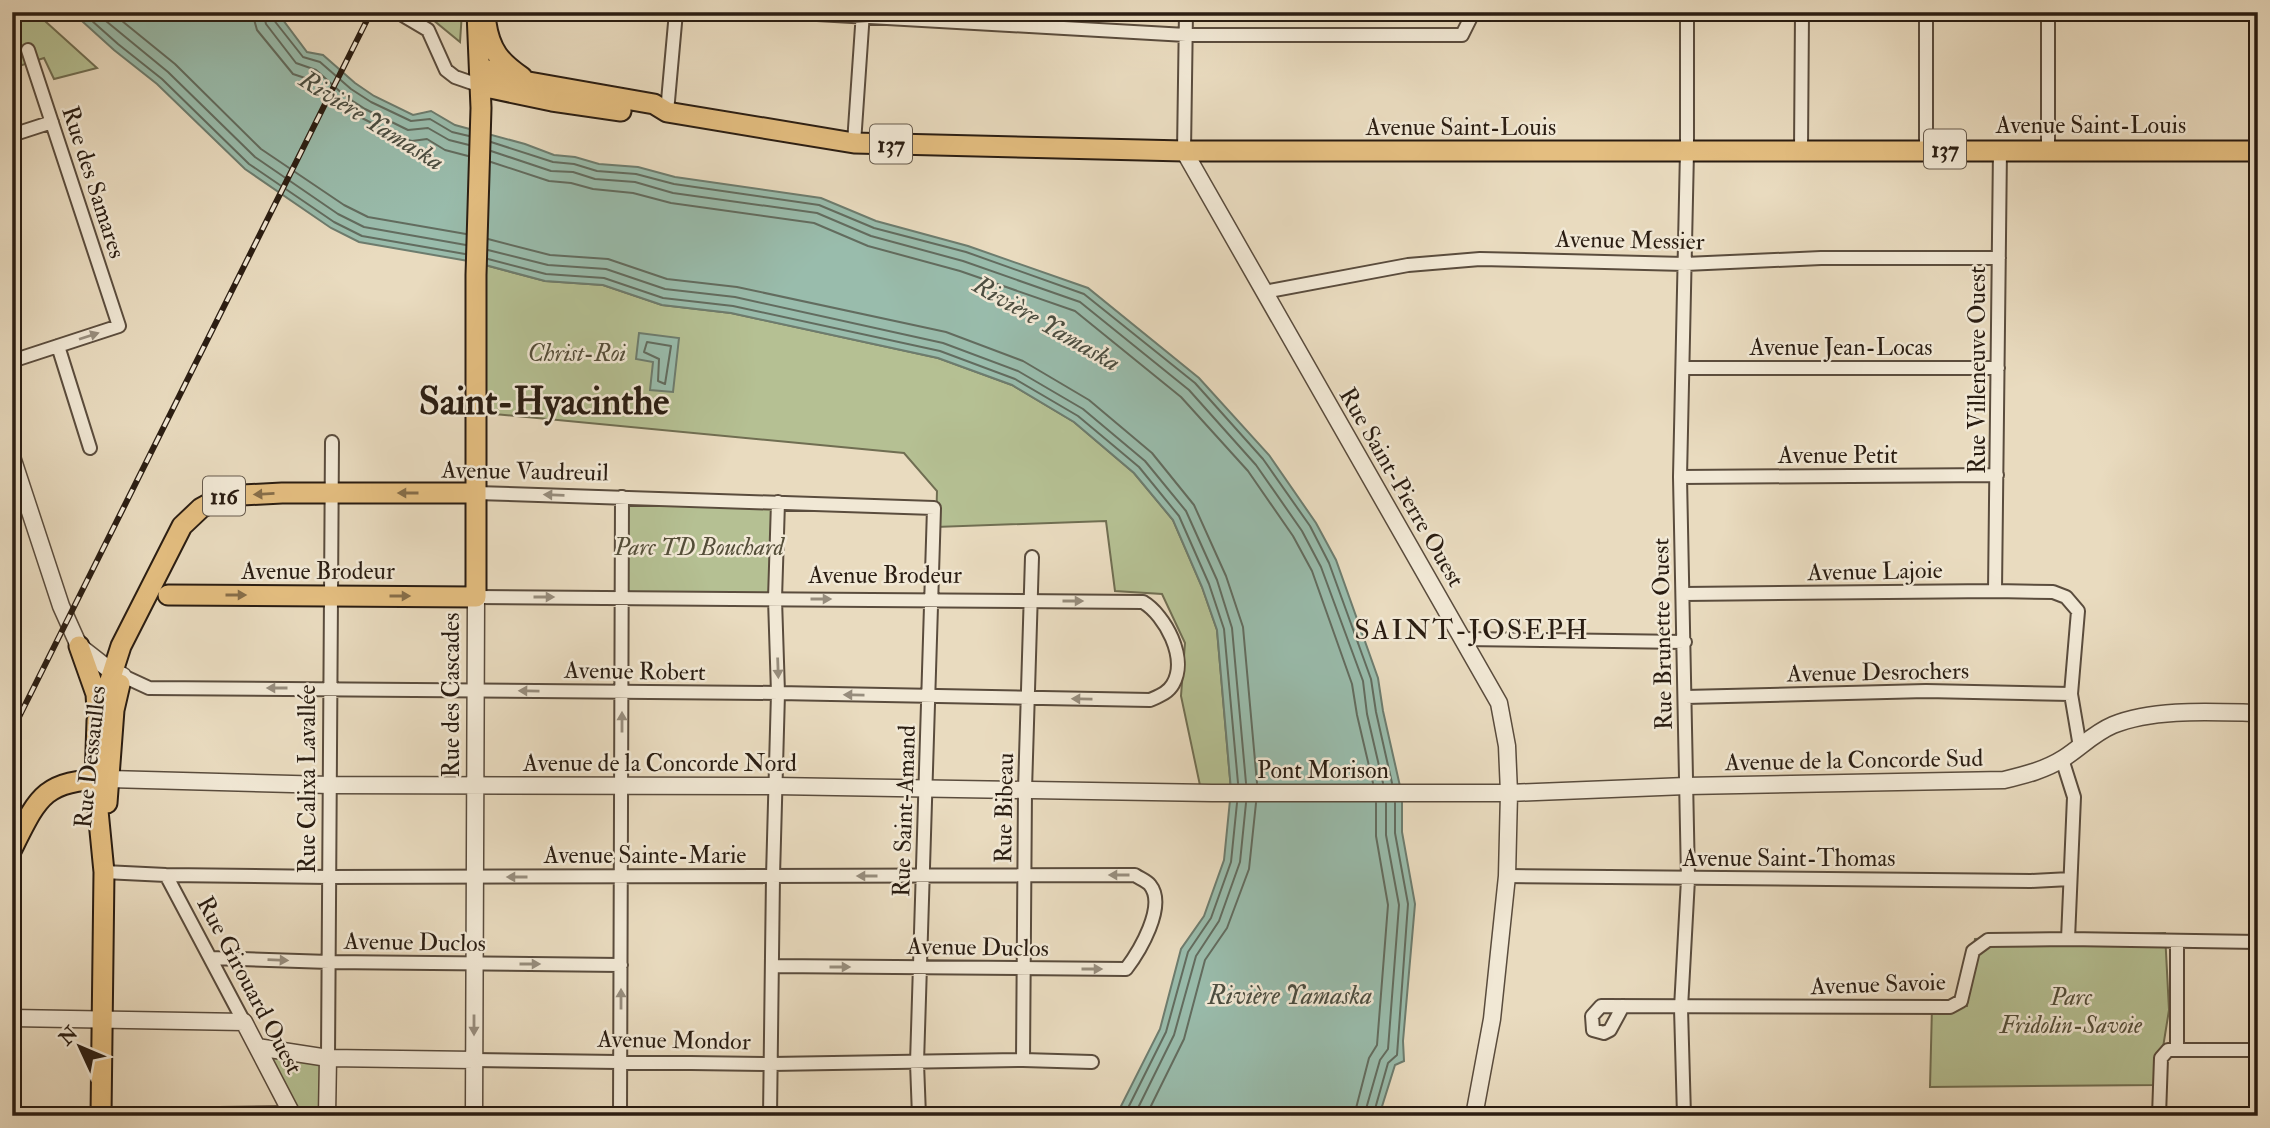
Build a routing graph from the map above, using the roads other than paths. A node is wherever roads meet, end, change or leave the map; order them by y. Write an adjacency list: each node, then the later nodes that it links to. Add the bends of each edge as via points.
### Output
1 (477, 12): 15 (main road, Rue des Cascades)
2 (485, 12): 16 (main road, via 489,41 507,66)
3 (676, 12): 17 (street)
4 (782, 12): 12 (street)
5 (1186, 12): 13 (street)
6 (1470, 12): 13 (street, via 1462,35)
7 (1687, 12): 25 (street, Rue Brunette Ouest)
8 (1802, 12): 23 (street)
9 (1926, 12): 21 (street)
10 (2048, 12): 24 (street)
11 (401, 13): 15 (street, Avenue Saint-Louis, via 428,30 446,70 455,77)
12 (862, 15): 13 (street); 20 (street)
13 (1186, 35): 27 (street)
14 (28, 50): 18 (street, Rue des Samares)
15 (481, 77): 16 (main road, Avenue Saint-Louis / 137); 17 (main road, Avenue Saint-Louis / 137, via 552,101 654,115); 42 (main road, Rue des Cascades)
16 (529, 82): 17 (main road, Avenue Saint-Louis / 137, via 654,104)
17 (667, 112): 20 (main road, Avenue Saint-Louis / 137)
18 (52, 122): 19 (street); 31 (street, Rue des Samares, one-way to 18, via 119,326)
19 (12, 135)
20 (854, 143): 27 (main road, Avenue Saint-Louis / 137)
21 (1926, 149): 22 (main road, Avenue Saint-Louis / 137); 23 (main road, Avenue Saint-Louis / 137)
22 (2000, 149): 24 (main road, Avenue Saint-Louis / 137); 28 (street, Rue Villeneuve Ouest)
23 (1801, 150): 25 (main road, Avenue Saint-Louis / 137)
24 (2048, 150): 26 (main road, Avenue Saint-Louis / 137)
25 (1687, 151): 27 (main road, Avenue Saint-Louis / 137); 29 (street, Rue Brunette Ouest)
26 (2258, 151)
27 (1184, 152): 30 (street, Rue Saint-Pierre Ouest)
28 (1999, 258): 29 (street, Avenue Messier); 34 (street, Rue Villeneuve Ouest)
29 (1685, 264): 30 (street, Avenue Messier, via 1480,259 1408,265); 33 (street, Rue Brunette Ouest)
30 (1264, 292): 57 (street, Rue Saint-Pierre Ouest)
31 (58, 346): 32 (street); 36 (street)
32 (12, 361)
33 (1683, 368): 34 (street, Avenue Jean-Locas); 39 (street, Rue Brunette Ouest)
34 (1998, 368): 38 (street, Rue Villeneuve Ouest)
35 (332, 442): 41 (street, Rue Calixa Lavallée)
36 (90, 448)
37 (12, 457): 40 (street)
38 (1997, 475): 39 (street, Avenue Petit); 48 (street, Rue Villeneuve Ouest)
39 (1680, 477): 50 (street, Rue Brunette Ouest)
40 (17, 489): 59 (street)
41 (332, 493): 42 (main road, Avenue Vaudreuil / 116, one-way to 41); 47 (main road, Avenue Vaudreuil / 116, one-way to 47, via 223,496 182,526); 51 (street, Rue Calixa Lavallée)
42 (476, 493): 43 (street, Avenue Vaudreuil, one-way to 42); 52 (main road, Rue des Cascades)
43 (622, 497): 44 (street, Avenue Vaudreuil); 53 (street)
44 (778, 502): 45 (street, Avenue Vaudreuil); 54 (street)
45 (934, 508): 55 (street, Rue Saint-Amand)
46 (1032, 557): 56 (street, Rue Bibeau)
47 (157, 576): 49 (main road); 60 (main road, Rue Dessaulles / 116, via 121,646)
48 (1995, 591): 50 (street, Avenue Lajoie); 65 (street, Avenue Lajoie, via 2053,592 2066,597 2078,611)
49 (168, 594): 51 (main road, Avenue Brodeur, one-way to 51); 60 (main road, Rue Dessaulles / 116, via 154,607)
50 (1683, 594): 58 (street, Rue Brunette Ouest)
51 (331, 596): 52 (main road, Avenue Brodeur, one-way to 52); 61 (street, Rue Calixa Lavallée)
52 (476, 597): 53 (street, Avenue Brodeur, one-way to 53); 62 (street, Rue des Cascades)
53 (622, 598): 54 (street, Avenue Brodeur); 63 (street)
54 (775, 599): 55 (street, Avenue Brodeur, one-way to 55); 64 (street, one-way to 64)
55 (931, 600): 56 (street, Avenue Brodeur); 66 (street, Rue Saint-Amand)
56 (1031, 601): 68 (street, Rue Bibeau); 69 (street, Avenue Brodeur, one-way to 69, via 1143,602 1155,609 1175,650 1176,673 1173,684)
57 (1462, 639): 58 (street); 84 (street, Rue Saint-Pierre Ouest, via 1499,704)
58 (1685, 642): 67 (street, Rue Brunette Ouest)
59 (79, 646): 60 (street); 71 (main road, via 96,694)
60 (117, 674): 61 (street, Avenue Robert, one-way to 60, via 149,688); 71 (main road, Rue Dessaulles / 116); 74 (main road, Rue Dessaulles / 116)
61 (331, 688): 62 (street, Avenue Robert); 75 (street, Rue Calixa Lavallée)
62 (475, 690): 63 (street, Avenue Robert, one-way to 62); 76 (street, Rue des Cascades)
63 (622, 692): 64 (street, Avenue Robert); 77 (street, one-way to 63)
64 (778, 693): 66 (street, Avenue Robert, one-way to 64); 78 (street)
65 (2071, 694): 67 (street, Avenue Desrochers, via 1926,691); 72 (street)
66 (929, 696): 68 (street, Avenue Robert); 80 (street, Rue Saint-Amand)
67 (1685, 696): 79 (street, Rue Brunette Ouest)
68 (1027, 698): 69 (street, Avenue Robert, one-way to 68); 81 (street, Rue Bibeau)
69 (1150, 699)
70 (2258, 713): 72 (street, Avenue de la Concorde Sud, via 2146,716 2116,724)
71 (97, 722): 74 (main road, Rue Dessaulles / 116)
72 (2080, 747): 73 (street, Avenue de la Concorde Sud)
73 (2062, 759): 79 (street, Avenue de la Concorde Sud, via 2037,772 2004,780); 96 (street, via 2074,797)
74 (102, 779): 75 (street, Avenue de la Concorde Nord); 85 (main road, via 71,781 47,793 27,818); 86 (main road, Rue Dessaulles, via 98,833)
75 (330, 785): 76 (street, Avenue de la Concorde Nord); 93 (street, Rue Calixa Lavallée)
76 (475, 785): 77 (street, Avenue de la Concorde Nord); 94 (street, Rue des Cascades)
77 (621, 786): 78 (street, Avenue de la Concorde Nord); 88 (street)
78 (775, 786): 80 (street, Avenue de la Concorde Nord); 89 (street)
79 (1686, 786): 84 (street, Avenue de la Concorde Sud); 95 (street, Rue Brunette Ouest)
80 (926, 789): 81 (street, Avenue de la Concorde Nord); 90 (street, Rue Saint-Amand)
81 (1025, 790): 82 (street, Avenue de la Concorde Nord); 91 (street, Rue Bibeau)
82 (1212, 793): 83 (street, Pont Morison)
83 (1435, 793): 84 (street, Avenue de la Concorde Sud)
84 (1509, 793): 92 (street, Rue Saint-Pierre Ouest)
85 (12, 849)
86 (103, 863): 87 (street, Avenue Sainte-Marie); 111 (main road, Rue Dessaulles)
87 (166, 875): 93 (street, Avenue Sainte-Marie); 101 (street, Rue Girouard Ouest)
88 (621, 876): 89 (street, Avenue Sainte-Marie); 94 (street, Avenue Sainte-Marie, one-way to 94); 104 (street)
89 (773, 876): 90 (street, Avenue Sainte-Marie, one-way to 89); 105 (street)
90 (923, 876): 91 (street, Avenue Sainte-Marie); 106 (street, Rue Saint-Amand)
91 (1024, 876): 97 (street, Avenue Sainte-Marie, one-way to 91, via 1155,897 1150,884 1135,875); 107 (street, Rue Bibeau)
92 (1507, 876): 95 (street, Avenue Saint-Thomas); 131 (street, Rue Saint-Pierre Ouest, via 1492,1019)
93 (329, 877): 94 (street, Avenue Sainte-Marie); 102 (street, Rue Calixa Lavallée)
94 (475, 877): 103 (street, Rue des Cascades)
95 (1688, 879): 96 (street, Avenue Saint-Thomas); 109 (street, Rue Brunette Ouest)
96 (2070, 879): 98 (street)
97 (1152, 918): 107 (street, Avenue Duclos, one-way to 97, via 1126,969 1142,948)
98 (2068, 939): 99 (street, Avenue Savoie); 109 (street, Avenue Savoie, via 1988,940 1973,951 1961,1001 1950,1007)
99 (2177, 941): 100 (street, Avenue Savoie); 114 (street)
100 (2258, 942)
101 (210, 958): 102 (street, Avenue Duclos, one-way to 102); 112 (street, Rue Girouard Ouest)
102 (329, 962): 103 (street, Avenue Duclos); 116 (street, Rue Calixa Lavallée)
103 (474, 963): 104 (street, Avenue Duclos, one-way to 104); 117 (street, Rue des Cascades, one-way to 117)
104 (621, 965): 119 (street, one-way to 104)
105 (772, 966): 106 (street, Avenue Duclos, one-way to 106); 122 (street)
106 (921, 967): 107 (street, Avenue Duclos); 121 (street, Rue Saint-Amand)
107 (1024, 968): 118 (street, Rue Bibeau)
108 (1623, 1006): 109 (street, Avenue Savoie)
109 (1681, 1008): 132 (street, Rue Brunette Ouest)
110 (12, 1018): 111 (street)
111 (101, 1021): 112 (street); 125 (main road, Rue Dessaulles)
112 (244, 1022): 113 (street, Rue Girouard Ouest)
113 (257, 1047): 116 (street, Avenue Mondor); 123 (street, Rue Girouard Ouest)
114 (2178, 1049): 115 (street); 133 (street, via 2168,1050 2161,1058)
115 (2258, 1050)
116 (328, 1058): 117 (street, Avenue Mondor); 126 (street, Rue Calixa Lavallée)
117 (474, 1060): 119 (street, Avenue Mondor); 127 (street, Rue des Cascades)
118 (1023, 1060): 120 (street, Avenue Mondor); 121 (street, Avenue Mondor)
119 (621, 1062): 122 (street, Avenue Mondor); 128 (street)
120 (1092, 1062)
121 (917, 1063): 122 (street, Avenue Mondor); 130 (street, Rue Saint-Amand)
122 (771, 1064): 129 (street)
123 (293, 1114): 125 (street)
124 (70, 1116): 125 (street)
125 (100, 1116)
126 (327, 1116)
127 (474, 1116)
128 (620, 1116)
129 (770, 1116)
130 (919, 1116)
131 (1474, 1116)
132 (1684, 1116)
133 (2159, 1116)

